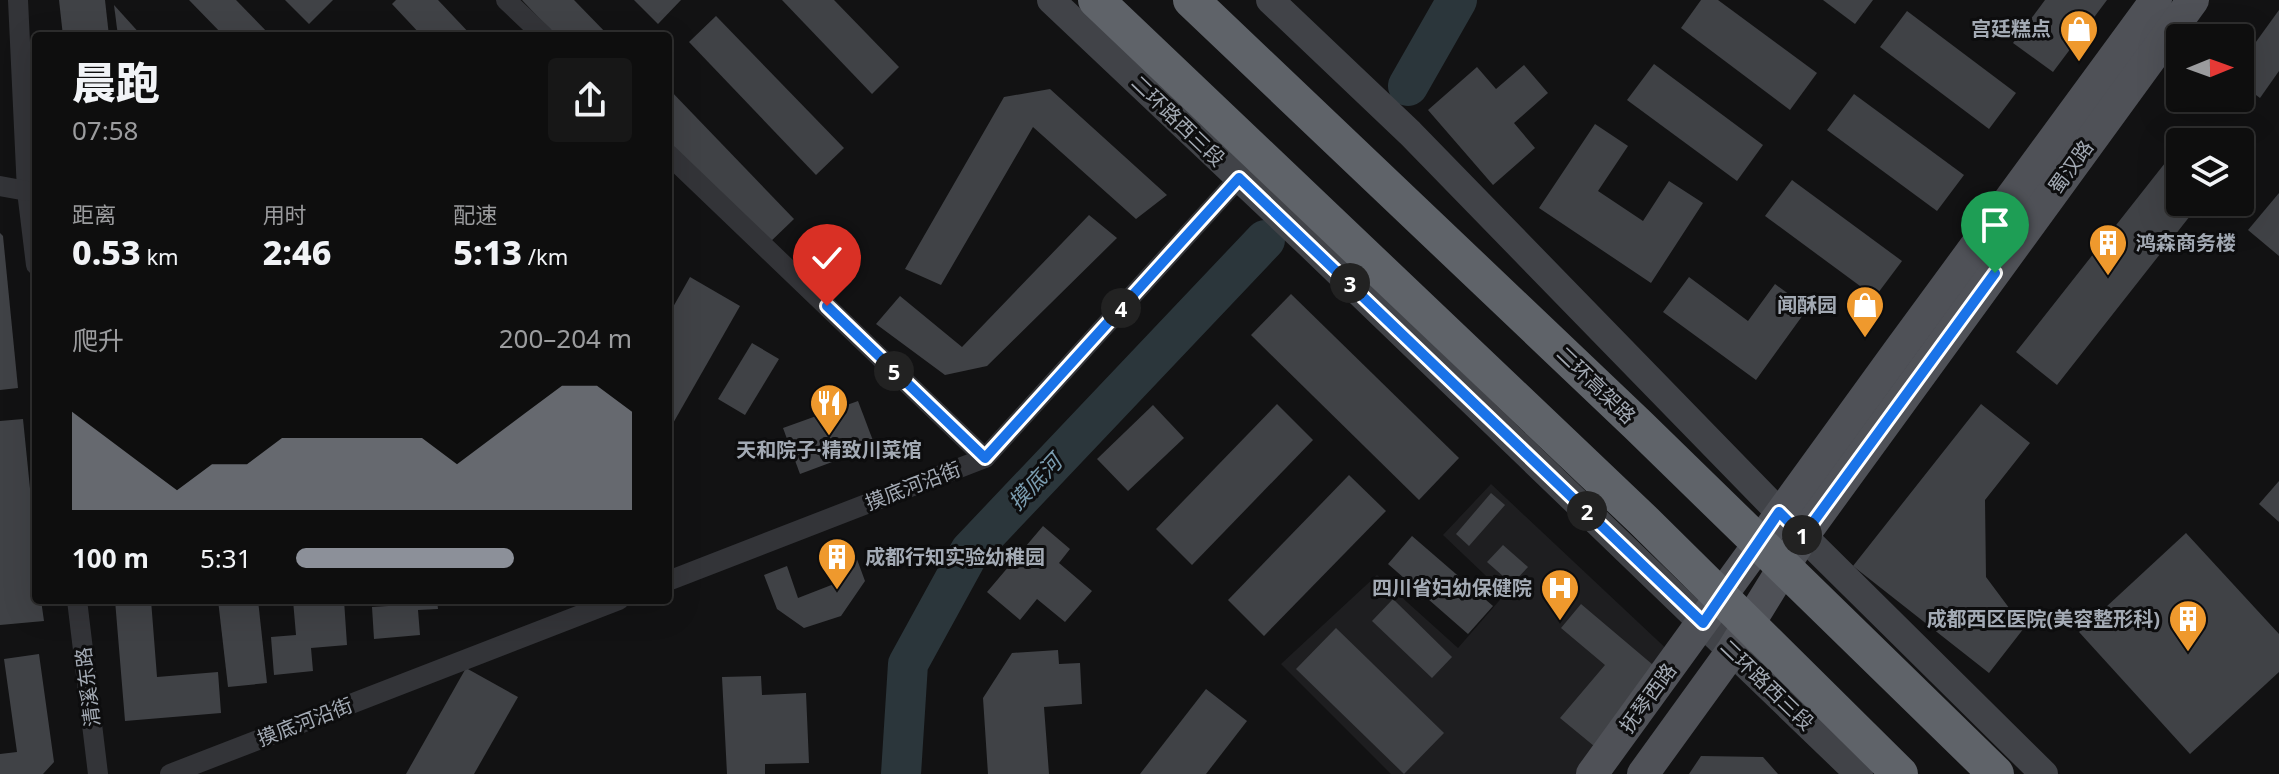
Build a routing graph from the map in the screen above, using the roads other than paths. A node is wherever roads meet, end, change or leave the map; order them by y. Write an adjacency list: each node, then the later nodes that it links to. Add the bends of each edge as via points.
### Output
1 (18, 0): 13 (street)
2 (506, 0): 9 (street)
3 (1051, 0): 11 (main road, 二环路西三段)
4 (1096, 0): 28 (highway, bridge, via 1643,520)
5 (1191, 0): 29 (highway, 二环高架路, bridge)
6 (1270, 0): 16 (main road, via 1410,133)
7 (2156, 0): 16 (main road, 蜀汉路)
8 (2193, 0): 17 (main road, 蜀汉路)
9 (540, 32)
10 (672, 158): 15 (street)
11 (1239, 178): 15 (street, 摸底河沿街); 21 (main road, 二环路西三段)
12 (0, 186): 13 (street)
13 (27, 191): 14 (street)
14 (32, 232)
15 (985, 458): 18 (street, 摸底河沿街)
16 (1779, 512): 17 (main road); 21 (main road, 蜀汉路)
17 (1803, 536): 22 (main road, 蜀汉路); 30 (main road)
18 (672, 579)
19 (77, 604): 23 (street, 清溪东路)
20 (609, 604): 24 (street, 摸底河沿街)
21 (1703, 623): 22 (main road, 二环路西三段); 25 (main road, 抚琴西路)
22 (1732, 651): 26 (main road, 抚琴西路); 27 (main road, 二环路西三段)
23 (98, 774)
24 (170, 774)
25 (1592, 774)
26 (1643, 774)
27 (1859, 774)
28 (1900, 774)
29 (1996, 774)
30 (2044, 774)

